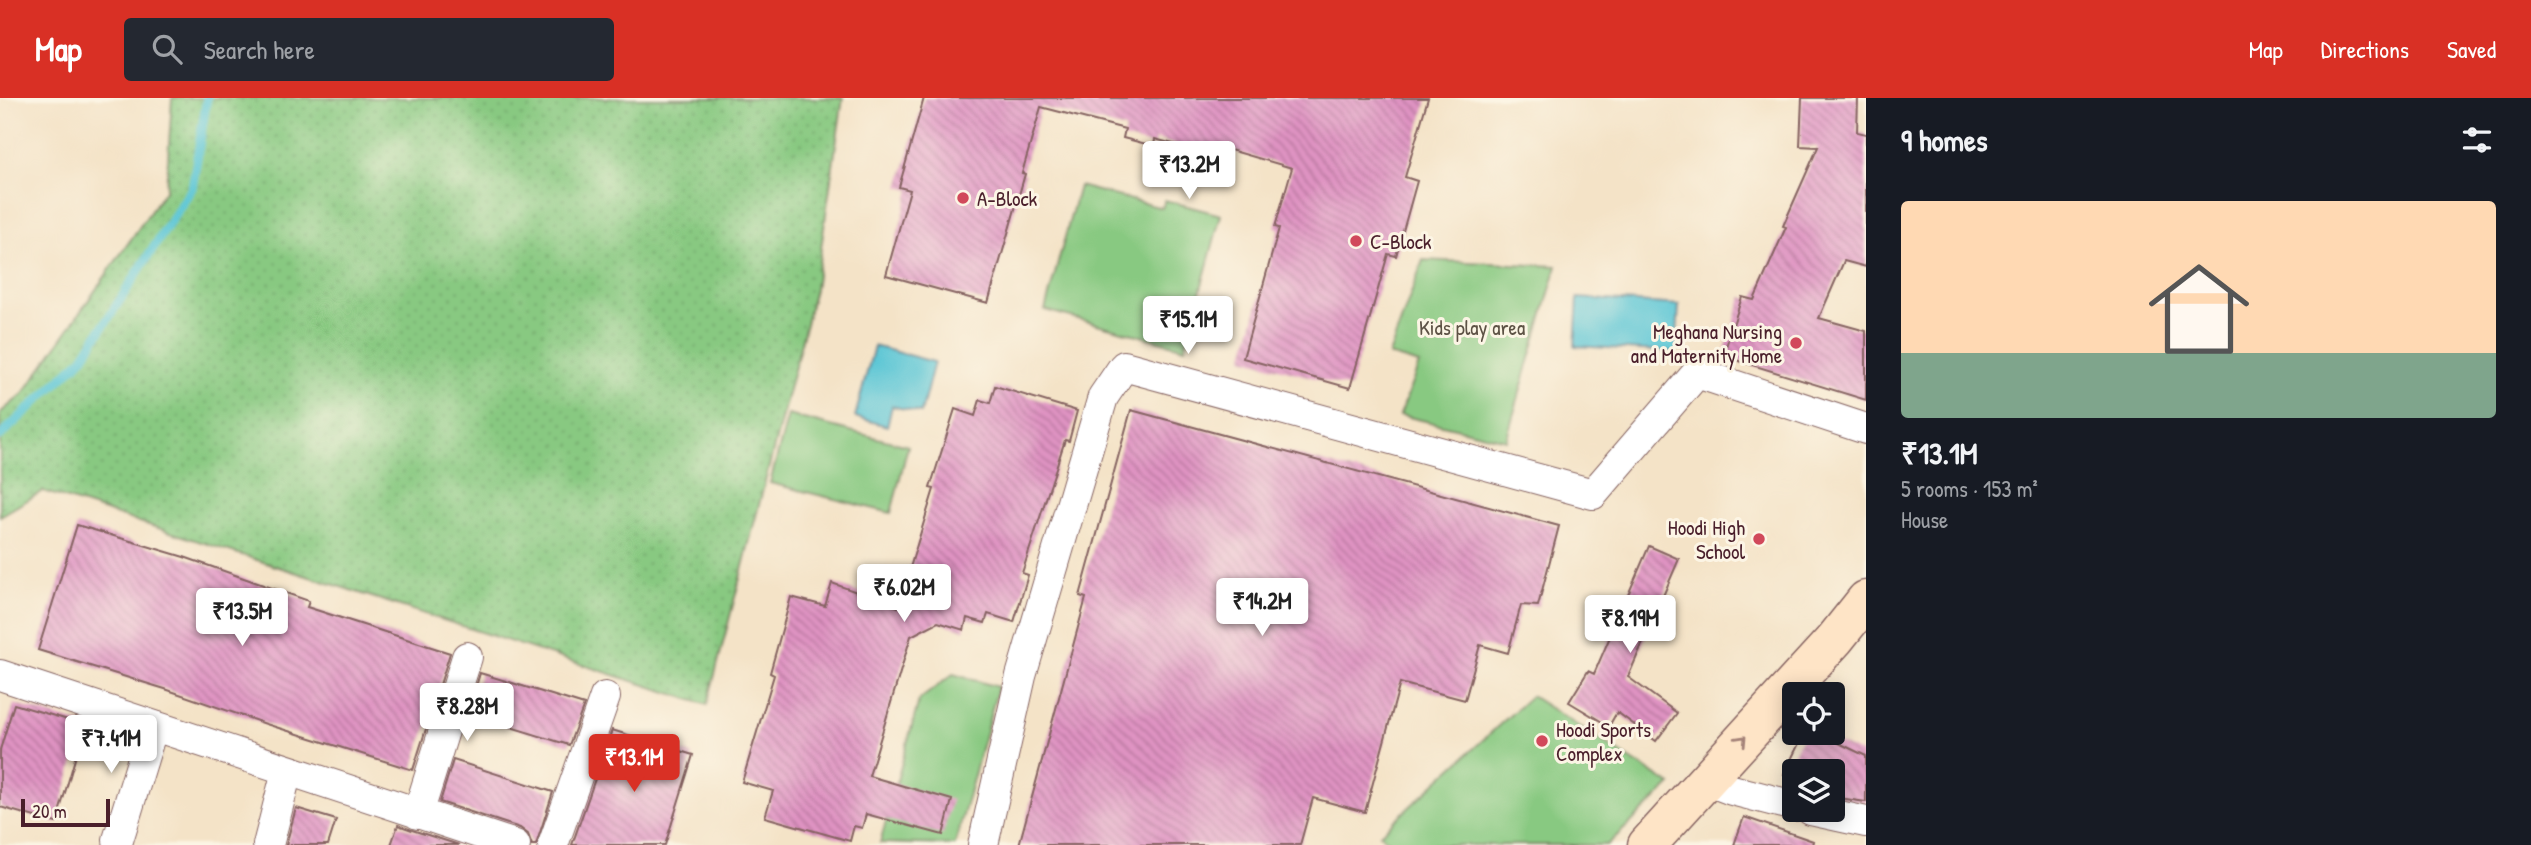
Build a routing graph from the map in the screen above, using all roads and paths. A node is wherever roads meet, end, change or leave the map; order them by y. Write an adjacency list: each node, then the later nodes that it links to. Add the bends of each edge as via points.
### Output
1 (1866, 429): 20 (street, via 1697,373 1593,494 1124,366 1103,397 1021,676)
2 (1866, 600): 11 (main road, one-way to 2)
3 (1866, 644): 6 (main road)
4 (467, 657): 13 (street)
5 (0, 675): 8 (street)
6 (1831, 682)
7 (605, 697): 19 (street)
8 (153, 726): 10 (street); 16 (street)
9 (1782, 733): 11 (main road)
10 (287, 771): 13 (street); 17 (street)
11 (1719, 785): 12 (street); 21 (main road); 22 (main road)
12 (1782, 803)
13 (418, 814): 18 (street)
14 (1845, 817): 15 (street)
15 (1866, 822)
16 (118, 840)
17 (268, 845)
18 (516, 845)
19 (553, 845)
20 (983, 845)
21 (1647, 845)
22 (1681, 845)

